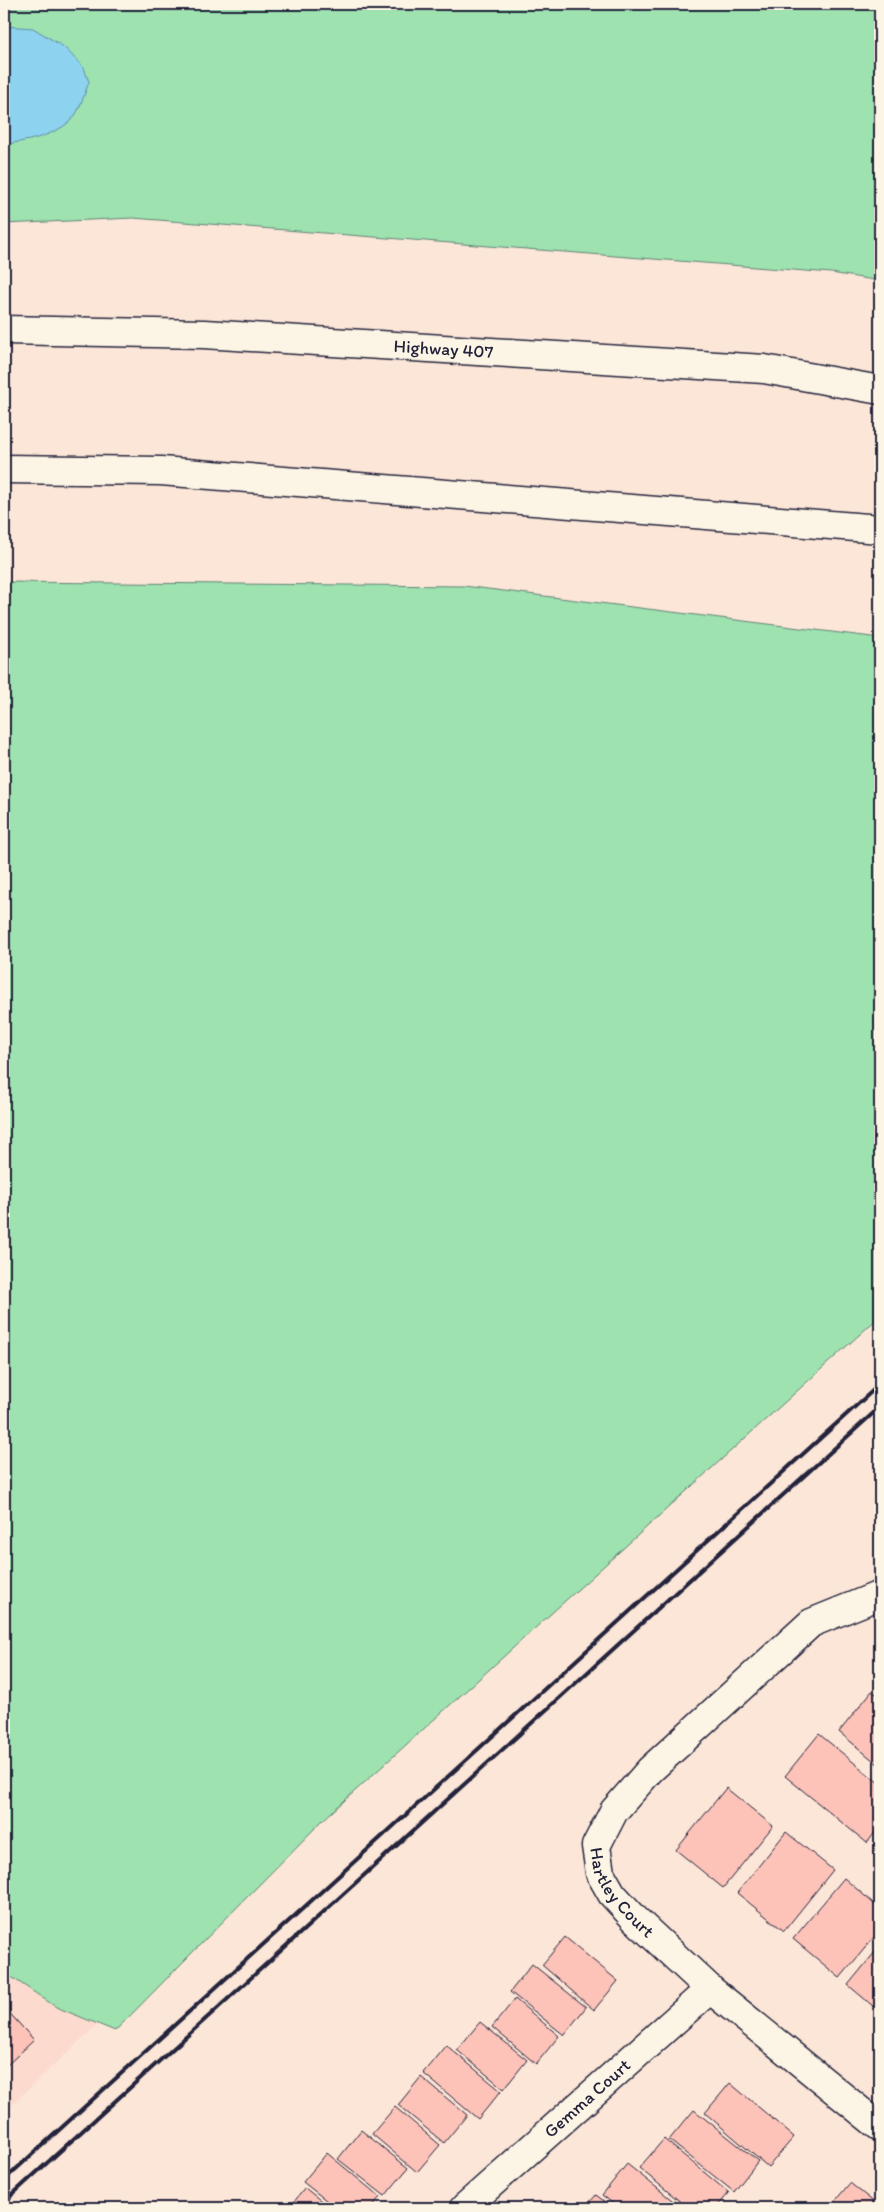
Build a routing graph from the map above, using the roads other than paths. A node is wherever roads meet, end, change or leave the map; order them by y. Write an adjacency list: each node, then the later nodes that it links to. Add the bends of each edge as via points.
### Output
1 (4, 330): 2 (main road, Highway 407, via 204,334 764,369)
2 (880, 390)
3 (4, 469): 4 (main road, via 161,471)
4 (880, 528)
5 (880, 1595): 6 (main road, Hartley Court, via 811,1623 650,1770 614,1811 596,1846 600,1873 612,1894)
6 (710, 1989): 7 (main road, Hartley Court); 8 (main road, Gemma Court)
7 (880, 2127)
8 (464, 2208)

